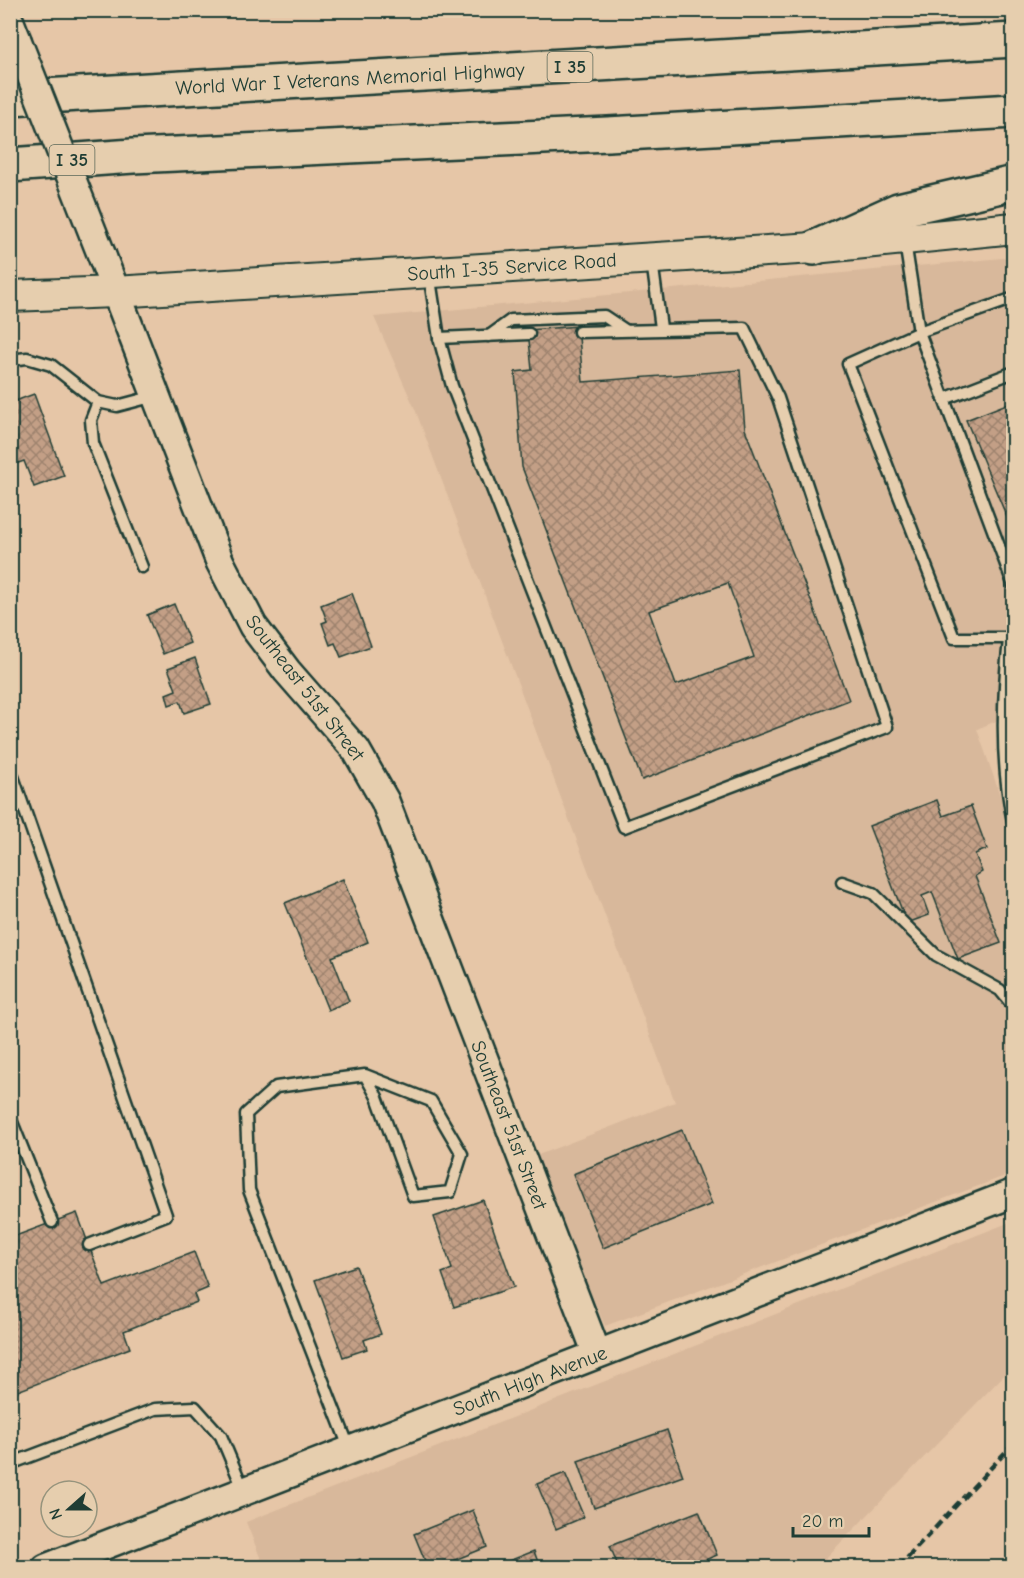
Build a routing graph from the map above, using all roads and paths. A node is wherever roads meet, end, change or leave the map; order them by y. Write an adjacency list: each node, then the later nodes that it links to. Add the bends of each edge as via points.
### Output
1 (14, 31): 12 (street, Southeast 51st Street, bridge)
2 (1014, 40): 3 (highway, World War I Veterans Memorial Highway / I 35)
3 (10, 98)
4 (1014, 111): 5 (highway, I 35)
5 (10, 165)
6 (1014, 183): 9 (highway, via 898,210)
7 (1014, 228): 8 (main road, South I-35 Service Road)
8 (905, 238): 9 (main road, South I-35 Service Road); 18 (lane)
9 (814, 248): 10 (main road, South I-35 Service Road)
10 (652, 258): 11 (main road, South I-35 Service Road); 15 (lane)
11 (429, 273): 12 (main road, South I-35 Service Road); 21 (lane)
12 (115, 292): 13 (main road, South I-35 Service Road); 24 (street, Southeast 51st Street)
13 (10, 296)
14 (1014, 298): 18 (lane)
15 (661, 328): 16 (lane); 21 (lane, via 744,328 778,398 887,727 624,827 452,386)
16 (625, 330): 17 (lane); 20 (lane, via 604,316 511,320)
17 (579, 332)
18 (919, 332): 25 (lane); 30 (lane, via 848,364 954,638)
19 (529, 334): 20 (lane)
20 (489, 336): 21 (lane)
21 (439, 338)
22 (10, 360): 26 (lane, via 27,358 51,365)
23 (1014, 372): 25 (lane)
24 (155, 396): 26 (lane, via 117,406); 40 (street, Southeast 51st Street, via 220,562 253,626 356,750 385,801)
25 (944, 399): 28 (lane)
26 (98, 402): 27 (lane, via 91,420 93,443)
27 (142, 567)
28 (1010, 567): 29 (lane)
29 (1014, 586)
30 (1011, 639): 32 (lane, via 1003,688 1005,763)
31 (10, 768): 39 (lane, via 166,1215)
32 (1014, 826)
33 (842, 882): 34 (lane, via 873,894 936,955 999,990)
34 (1014, 1007)
35 (365, 1075): 35 (lane, via 431,1101 462,1154 450,1192 413,1196); 41 (lane, via 276,1087 246,1114 249,1190)
36 (10, 1117): 38 (lane)
37 (1014, 1193): 40 (street, South High Avenue)
38 (52, 1222)
39 (89, 1245)
40 (597, 1354): 41 (street, South High Avenue)
41 (350, 1450): 43 (street, South High Avenue)
42 (10, 1464): 43 (lane, via 155,1409 195,1407 221,1436)
43 (244, 1491): 44 (street, South High Avenue)
44 (46, 1568)

